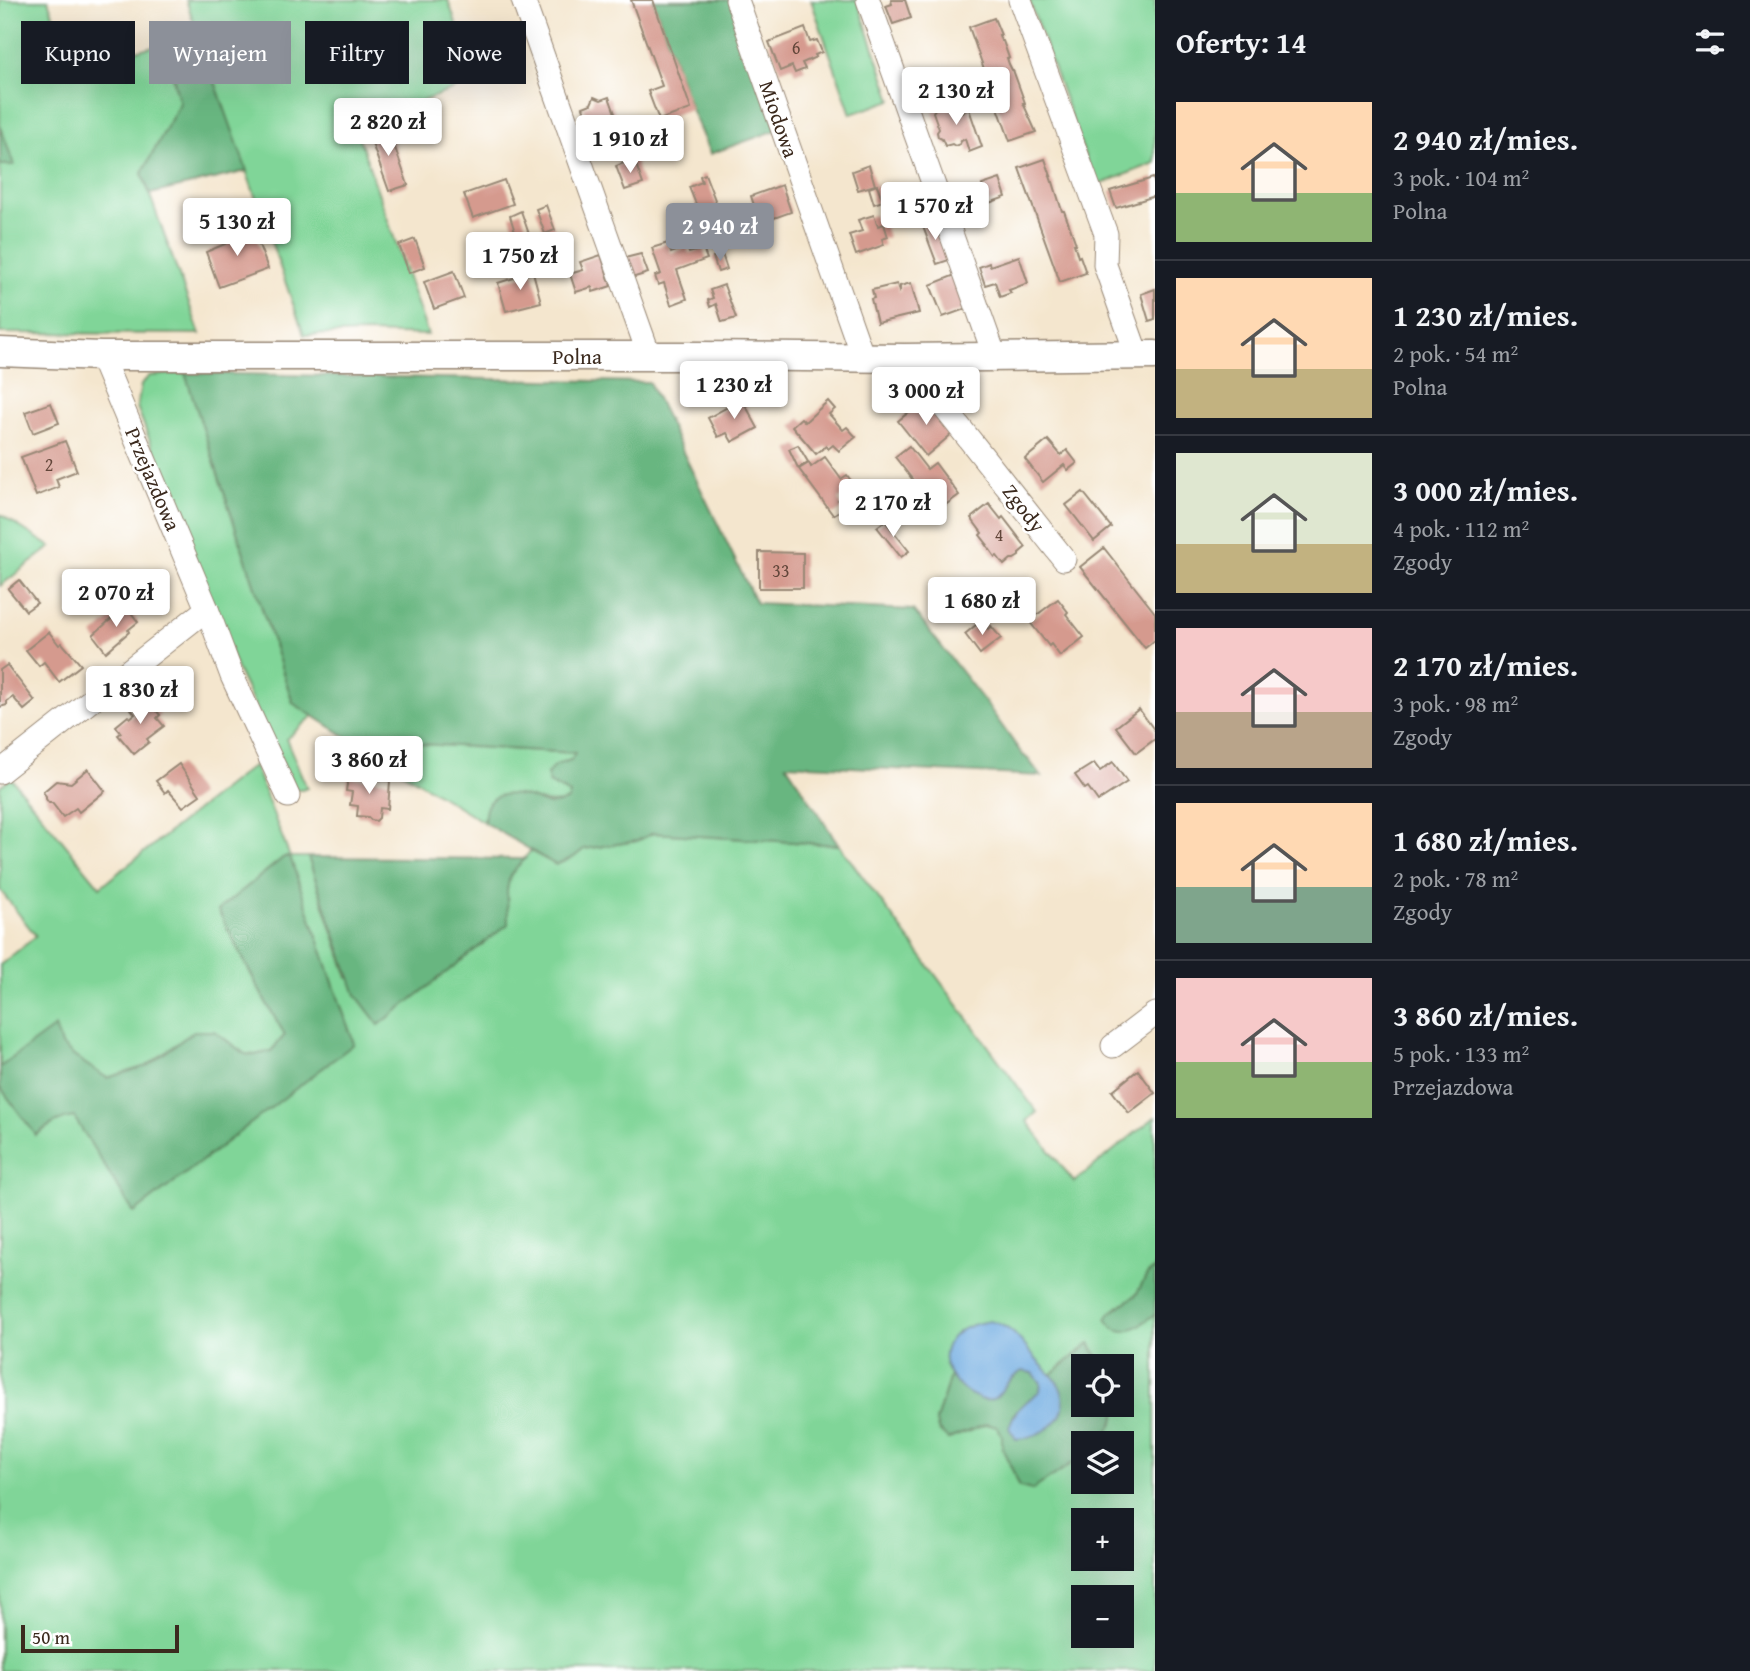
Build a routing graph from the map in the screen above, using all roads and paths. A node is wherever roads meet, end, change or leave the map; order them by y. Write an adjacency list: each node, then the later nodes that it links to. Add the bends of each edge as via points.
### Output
1 (523, 0): 6 (street)
2 (737, 0): 10 (street, Miodowa)
3 (868, 0): 9 (street)
4 (1020, 0): 7 (street, via 1106,234 1105,265)
5 (0, 352): 8 (street, Polna)
6 (649, 355): 8 (street, Polna); 10 (street, Polna)
7 (1146, 355): 9 (street, Polna)
8 (101, 356): 13 (street, Przejazdowa)
9 (995, 357): 11 (street, Polna)
10 (863, 358): 11 (street, Polna)
11 (905, 358): 12 (street, Zgody)
12 (1064, 559)
13 (206, 609): 14 (street); 15 (street, Przejazdowa)
14 (0, 772)
15 (288, 796)
16 (1155, 1014): 17 (street)
17 (1114, 1046)

